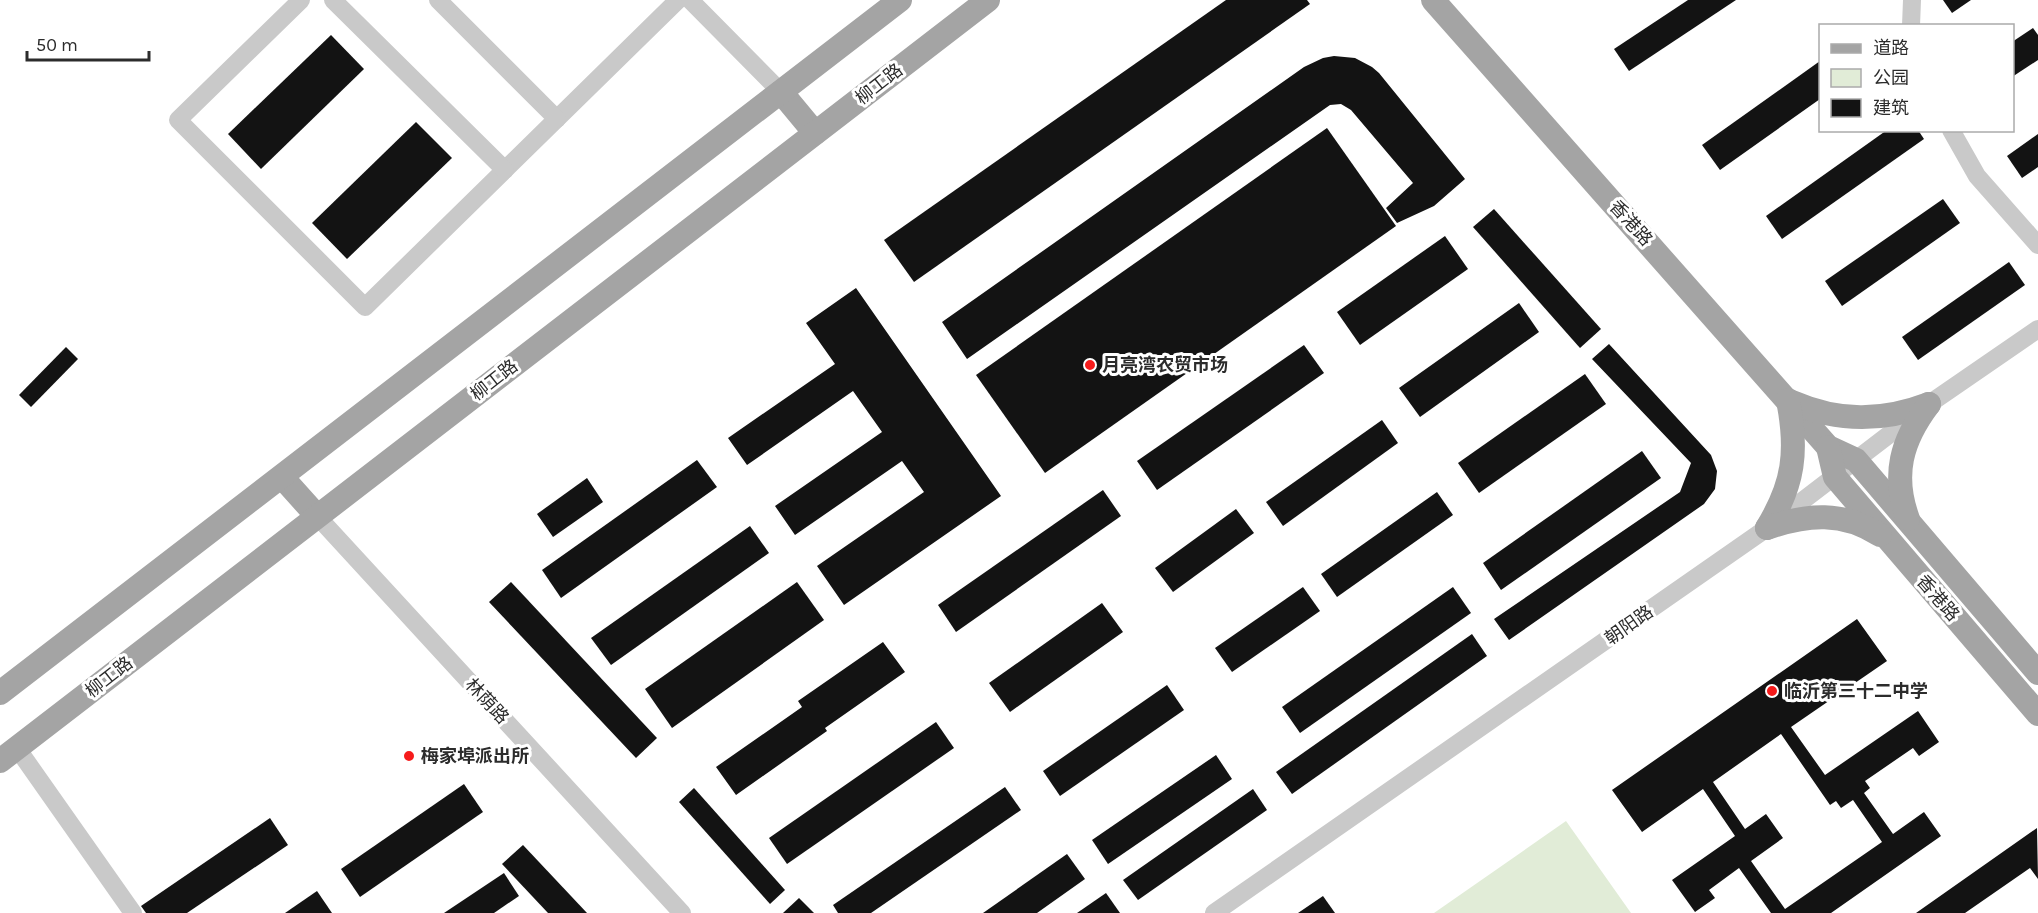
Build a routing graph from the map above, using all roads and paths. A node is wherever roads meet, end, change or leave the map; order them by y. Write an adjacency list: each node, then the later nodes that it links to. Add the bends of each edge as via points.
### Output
1 (301, 0): 15 (street, via 178,120 365,307)
2 (333, 0): 15 (street)
3 (438, 0): 12 (street)
4 (678, 0): 12 (street)
5 (690, 0): 11 (street)
6 (900, 0): 11 (main road)
7 (988, 0): 14 (main road, 柳工路)
8 (1433, 0): 18 (main road, 香港路)
9 (1912, 0): 10 (street)
10 (1911, 24)
11 (781, 92): 14 (main road); 22 (main road)
12 (557, 119): 15 (street)
13 (1952, 132): 16 (street, via 1977,176)
14 (815, 133): 24 (main road, 柳工路)
15 (505, 170)
16 (2038, 245)
17 (2038, 329): 19 (street, 朝阳路)
18 (1788, 400): 19 (main road, via 1818,412 1858,419 1906,413); 20 (main road, 香港路); 26 (main road, via 1793,467 1783,499)
19 (1929, 404): 21 (street, 朝阳路); 25 (main road, via 1906,441 1901,462 1901,494)
20 (1828, 447): 21 (main road, 香港路); 23 (main road, 香港路)
21 (1856, 460): 23 (street, 朝阳路); 25 (main road, 香港路)
22 (282, 477): 24 (main road); 29 (main road)
23 (1834, 477): 26 (street, 朝阳路); 27 (main road, 香港路)
24 (317, 516): 31 (main road, 柳工路); 33 (street, 林荫路)
25 (1910, 525): 28 (main road, 香港路)
26 (1767, 528): 27 (main road, via 1792,519 1818,516 1844,519); 34 (street, 朝阳路)
27 (1890, 542): 30 (main road, 香港路)
28 (2038, 673)
29 (0, 693)
30 (2038, 714)
31 (8, 754): 32 (street)
32 (133, 913)
33 (682, 913)
34 (1214, 913)

